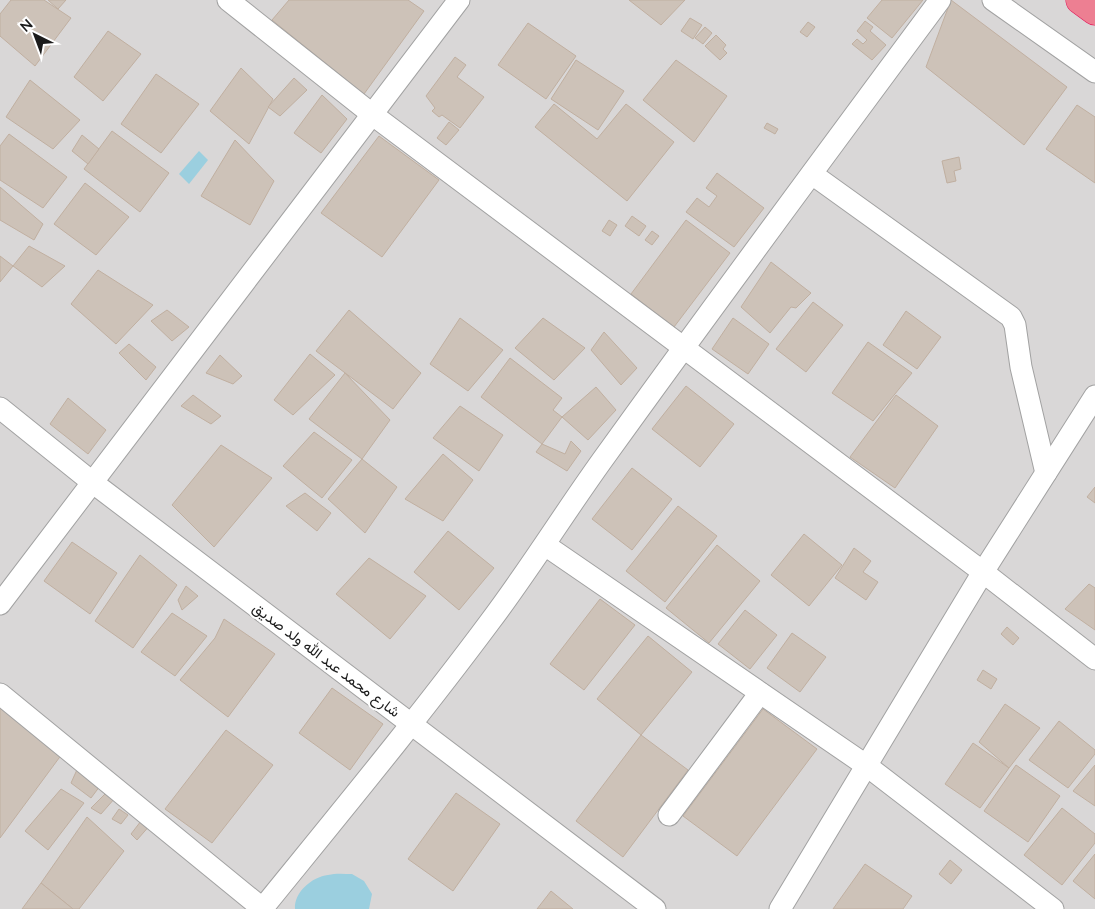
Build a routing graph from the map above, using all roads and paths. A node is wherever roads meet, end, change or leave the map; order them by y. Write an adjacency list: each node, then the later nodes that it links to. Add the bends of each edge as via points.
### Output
1 (228, 0): 8 (street)
2 (459, 0): 8 (street)
3 (940, 0): 9 (street)
4 (993, 0): 7 (street)
5 (1080, 0): 6 (highway)
6 (1095, 11)
7 (1095, 72)
8 (373, 115): 10 (street); 14 (street)
9 (812, 174): 10 (street); 13 (street, via 1012,317)
10 (683, 348): 15 (street); 16 (street)
11 (1095, 396): 13 (street)
12 (0, 408): 14 (street, شارع محمد عبد الله ولد صديق)
13 (1046, 473): 16 (street)
14 (92, 482): 17 (street); 21 (street, شارع محمد عبد الله ولد صديق)
15 (545, 545): 19 (street); 21 (street)
16 (983, 572): 18 (street); 22 (street)
17 (0, 604)
18 (1095, 659)
19 (760, 693): 22 (street); 23 (street)
20 (0, 694): 24 (street)
21 (412, 724): 24 (street); 25 (street, شارع محمد عبد الله ولد صديق)
22 (867, 766): 26 (street); 27 (street)
23 (669, 815)
24 (262, 909)
25 (655, 909)
26 (780, 909)
27 (1053, 909)

